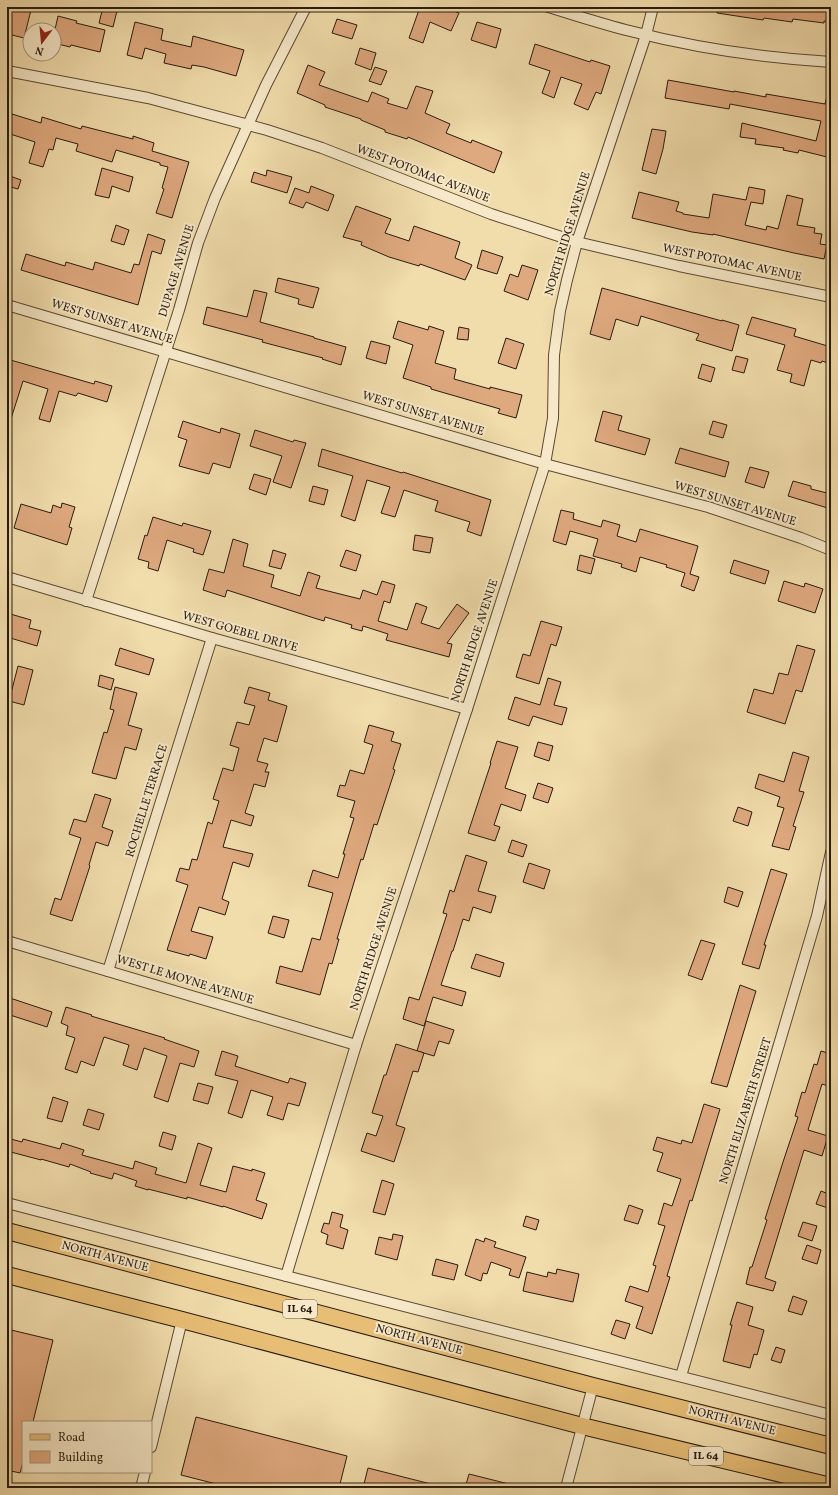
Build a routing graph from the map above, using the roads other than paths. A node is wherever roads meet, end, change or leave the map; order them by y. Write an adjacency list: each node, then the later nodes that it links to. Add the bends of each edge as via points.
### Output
1 (306, 7): 7 (street, DUPAGE AVENUE)
2 (548, 7): 4 (street)
3 (653, 7): 4 (street, NORTH RIDGE AVENUE)
4 (646, 35): 5 (street, via 701,47 782,59); 8 (street, NORTH RIDGE AVENUE)
5 (831, 62)
6 (7, 71): 7 (street, WEST POTOMAC AVENUE, via 148,98)
7 (248, 124): 8 (street, WEST POTOMAC AVENUE, via 322,148 491,214); 11 (street, DUPAGE AVENUE, via 201,235)
8 (577, 242): 9 (street, WEST POTOMAC AVENUE); 12 (street, NORTH RIDGE AVENUE, via 560,311 554,355 553,418)
9 (831, 297)
10 (7, 305): 11 (street, WEST SUNSET AVENUE)
11 (165, 352): 12 (street, WEST SUNSET AVENUE); 15 (street, DUPAGE AVENUE)
12 (545, 464): 13 (street, WEST SUNSET AVENUE, via 708,507); 17 (street, NORTH RIDGE AVENUE)
13 (831, 550)
14 (7, 577): 15 (street, WEST GOEBEL DRIVE)
15 (86, 600): 16 (street, WEST GOEBEL DRIVE)
16 (212, 638): 17 (street, WEST GOEBEL DRIVE); 20 (street, ROCHELLE TERRACE)
17 (467, 709): 21 (street, NORTH RIDGE AVENUE)
18 (831, 852): 27 (street, NORTH ELIZABETH STREET, via 817,916)
19 (7, 941): 20 (street, WEST LE MOYNE AVENUE)
20 (108, 971): 21 (street, WEST LE MOYNE AVENUE)
21 (356, 1045): 25 (street, NORTH RIDGE AVENUE)
22 (7, 1203): 25 (street)
23 (7, 1231): 28 (main road, NORTH AVENUE / IL 64)
24 (7, 1275): 26 (main road, IL 64)
25 (286, 1276): 27 (street)
26 (182, 1320): 30 (main road, IL 64); 31 (street)
27 (681, 1376): 29 (street)
28 (593, 1386): 30 (street); 32 (main road, NORTH AVENUE / IL 64)
29 (831, 1415)
30 (582, 1426): 34 (main road, IL 64); 36 (street)
31 (152, 1443)
32 (831, 1446)
33 (145, 1473): 35 (street)
34 (831, 1486)
35 (141, 1488)
36 (566, 1488)

